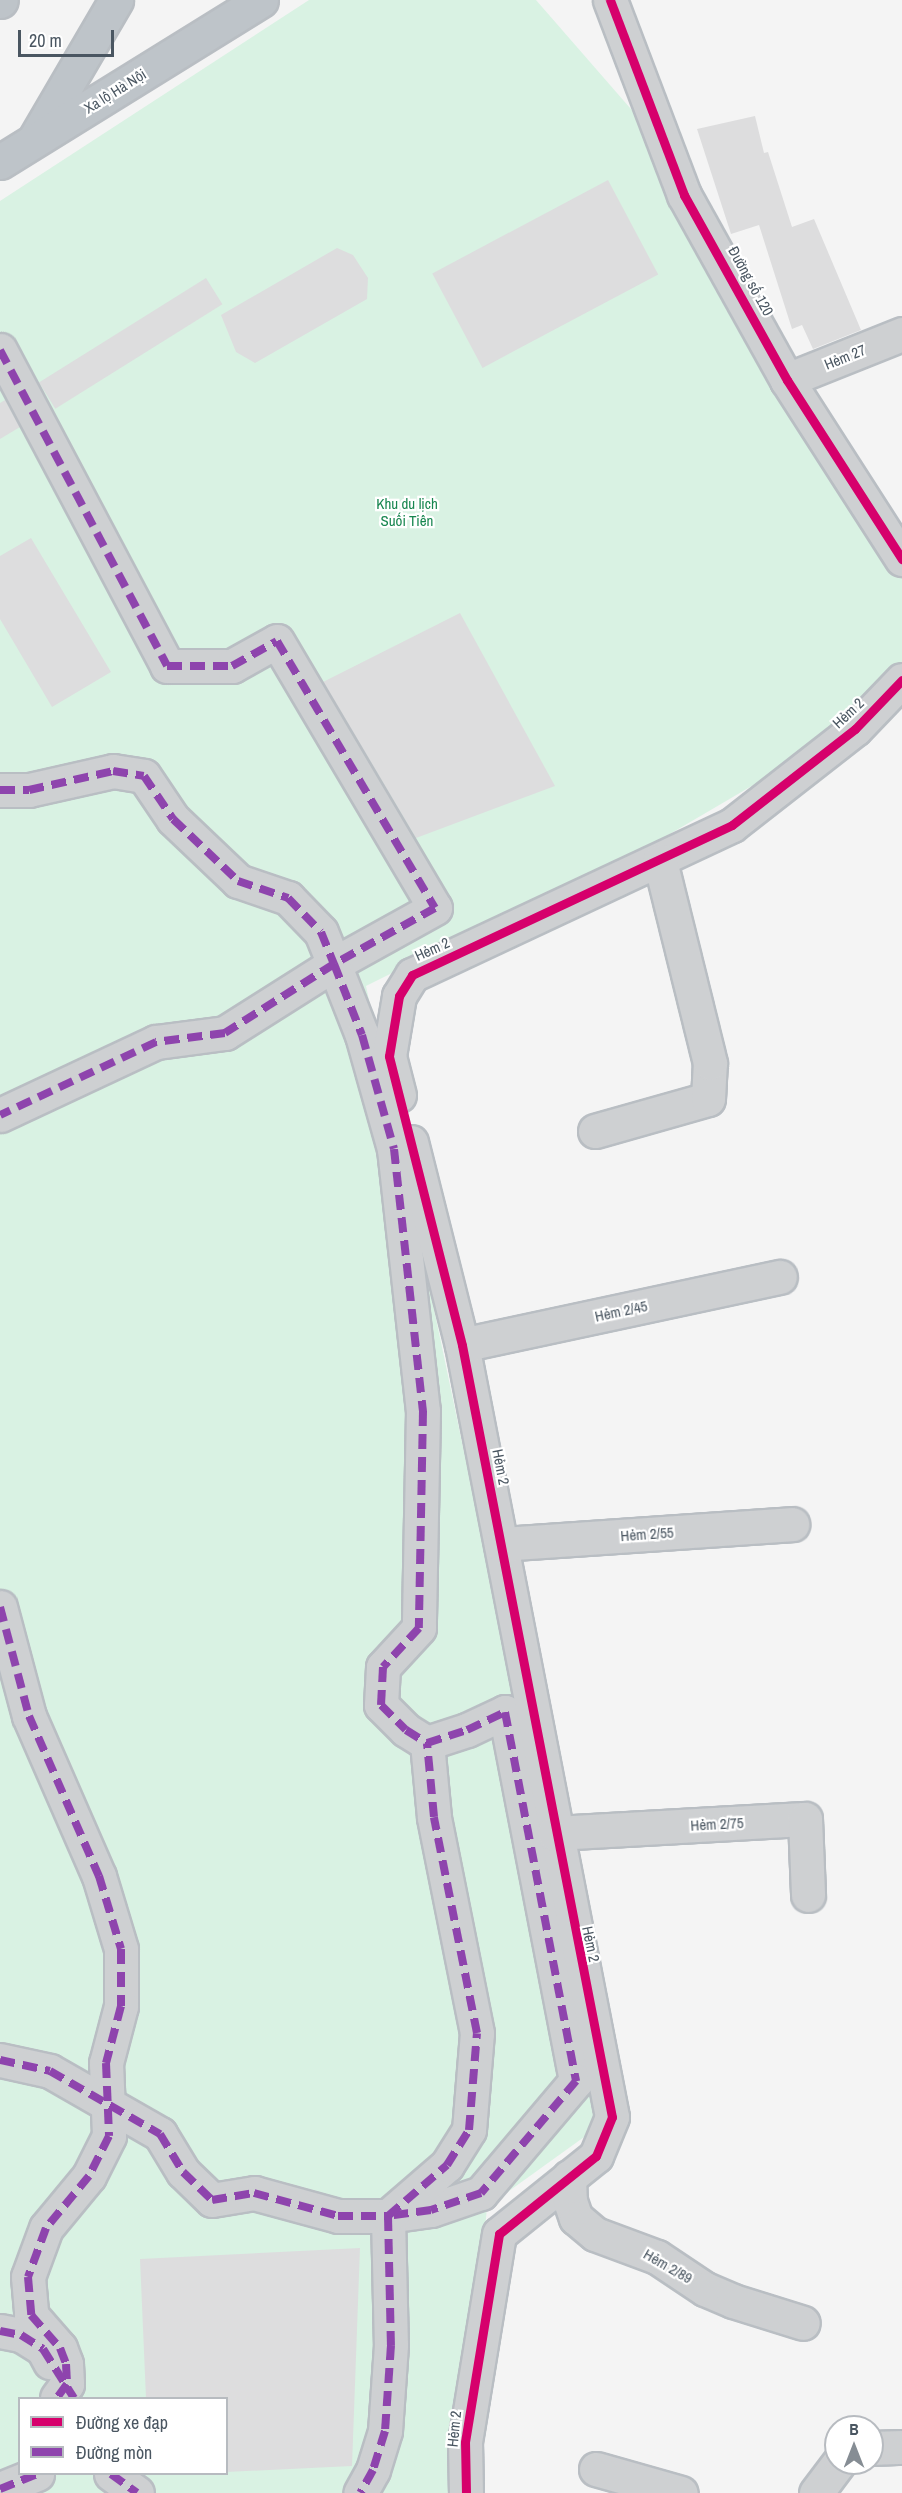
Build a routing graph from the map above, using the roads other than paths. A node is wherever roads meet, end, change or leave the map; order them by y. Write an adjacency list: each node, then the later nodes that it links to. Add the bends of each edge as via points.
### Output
1 (116, 0): 4 (highway)
2 (261, 0): 4 (highway, Xa lộ Hà Nội)
3 (610, 0): 8 (street, Đường số 120, via 684,195)
4 (33, 141): 5 (highway, Xa lộ Hà Nội)
5 (0, 162)
6 (902, 334): 8 (street, Hẻm 27)
7 (0, 350): 13 (street, via 167,666 232,666 277,641 435,908)
8 (787, 380): 9 (street, Đường số 120)
9 (902, 559)
10 (902, 680): 12 (street, Hẻm 2, via 855,729 732,825)
11 (0, 790): 13 (street, via 29,790 113,771 144,776 173,819 238,881 288,898 321,932)
12 (660, 861): 15 (street, via 710,1063 708,1099); 17 (street, Hẻm 2, via 412,975 399,996 389,1056)
13 (334, 964): 14 (street, via 225,1033 156,1041); 21 (street, via 362,1035 394,1149 423,1411 419,1628 383,1667 381,1705 406,1730)
14 (0, 1115)
15 (595, 1131)
16 (780, 1277): 17 (street, Hẻm 2/45)
17 (462, 1345): 19 (street, Hẻm 2)
18 (792, 1524): 19 (street, Hẻm 2/55)
19 (501, 1544): 22 (street, Hẻm 2)
20 (0, 1607): 25 (street, via 29,1716 99,1876 121,1949 121,2006 106,2063)
21 (427, 1743): 27 (street, via 434,1817 477,2033 471,2108 469,2130 447,2165); 27 (street, via 505,1712 576,2081 481,2193 431,2210)
22 (554, 1833): 23 (street, Hẻm 2/75, via 805,1819); 26 (street, Hẻm 2, via 612,2117 596,2157)
23 (808, 1895)
24 (0, 2060): 25 (street, via 50,2071)
25 (106, 2101): 27 (street, via 160,2134 183,2172 212,2200 254,2193 338,2216); 30 (street, via 109,2136 89,2176 46,2228 28,2277 31,2315 60,2348)
26 (569, 2177): 28 (street, Hẻm 2/89, via 570,2201 576,2218 595,2234 657,2257 705,2289); 40 (street, Hẻm 2, via 498,2234 465,2442)
27 (388, 2216): 39 (street, via 391,2345 385,2431 373,2470)
28 (802, 2323)
29 (0, 2331): 30 (street, via 21,2334 43,2349)
30 (66, 2394)
31 (902, 2447): 32 (street)
32 (884, 2448)
33 (596, 2469): 41 (street)
34 (35, 2475): 37 (street)
35 (112, 2475): 38 (street)
36 (829, 2475): 42 (street)
37 (0, 2489)
38 (137, 2493)
39 (360, 2493)
40 (466, 2493)
41 (681, 2493)
42 (816, 2493)

